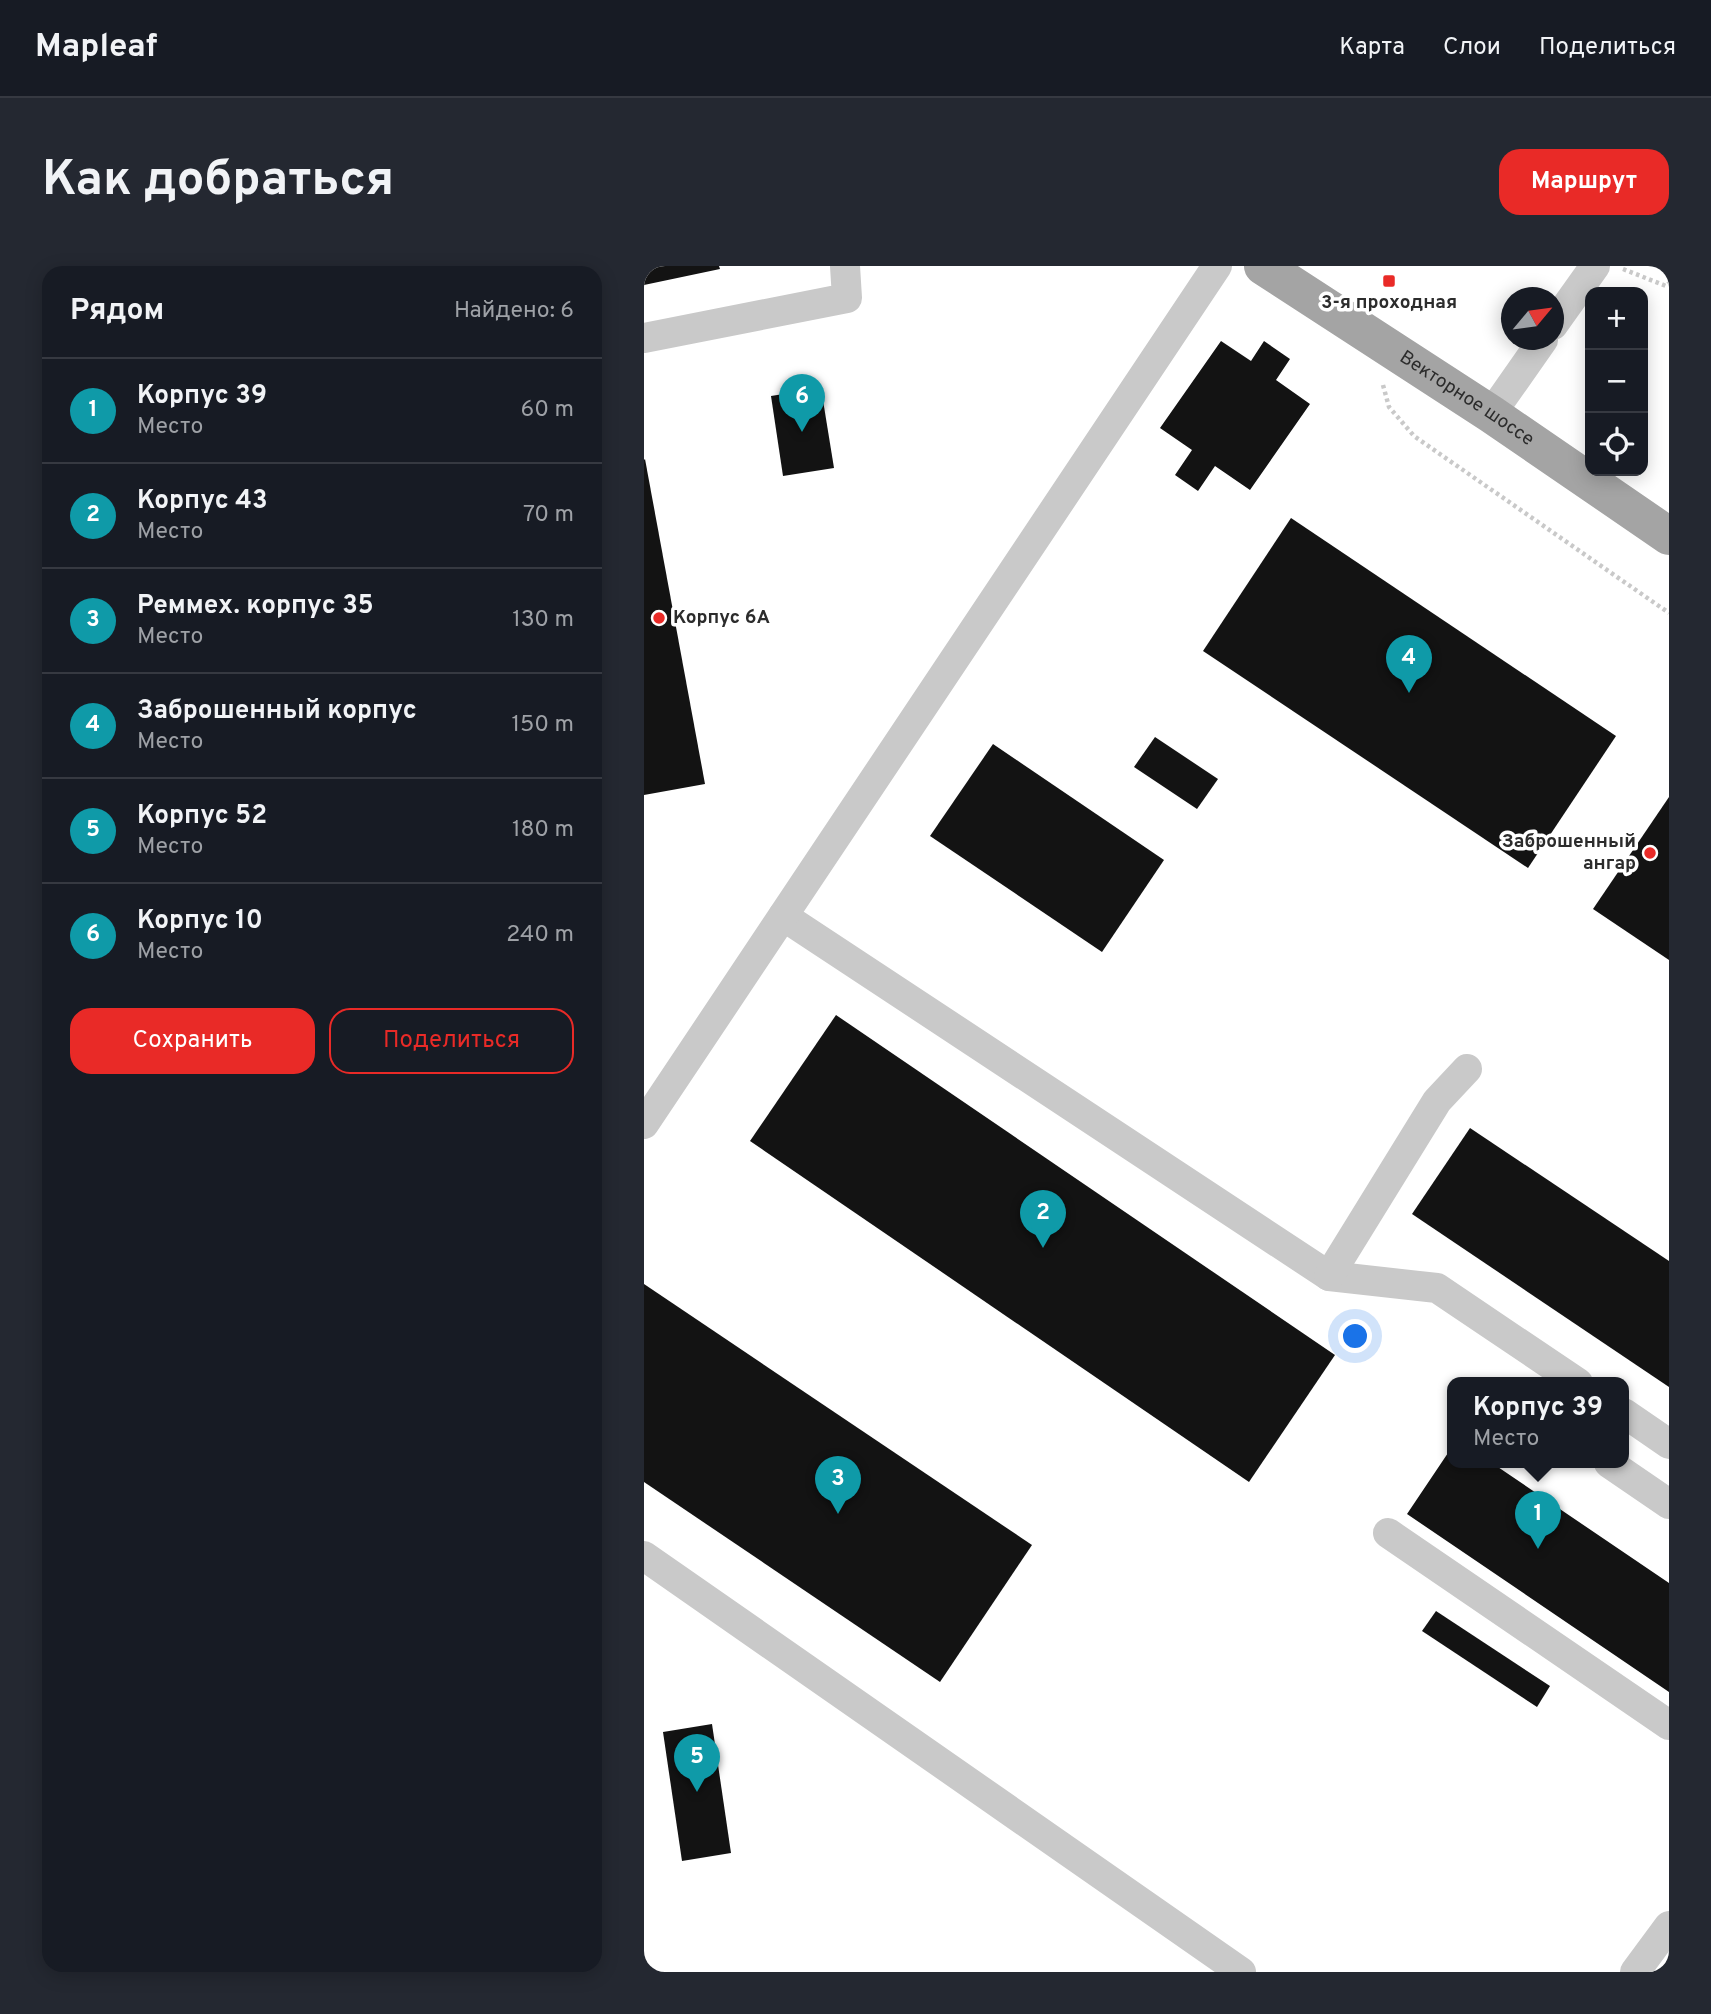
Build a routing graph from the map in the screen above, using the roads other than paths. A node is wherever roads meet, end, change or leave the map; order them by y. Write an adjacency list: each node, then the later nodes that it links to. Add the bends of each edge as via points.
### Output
1 (845, 266): 6 (lane, via 847,298)
2 (1217, 266): 10 (lane)
3 (1264, 266): 8 (main road, Векторное шоссе)
4 (1595, 266): 5 (lane)
5 (1564, 310)
6 (644, 338)
7 (1536, 350): 8 (lane)
8 (1491, 414): 9 (main road, Векторное шоссе)
9 (1669, 536)
10 (783, 916): 12 (lane); 13 (lane)
11 (1467, 1069): 13 (lane, via 1437,1101)
12 (644, 1124)
13 (1329, 1276): 14 (lane, via 1437,1288)
14 (1569, 1377)
15 (1629, 1416): 16 (lane)
16 (1669, 1444)
17 (1616, 1468): 18 (lane)
18 (1669, 1504)
19 (1388, 1533): 21 (lane)
20 (644, 1556): 23 (lane)
21 (1669, 1725)
22 (1669, 1926): 24 (lane)
23 (1241, 1972)
24 (1635, 1972)

